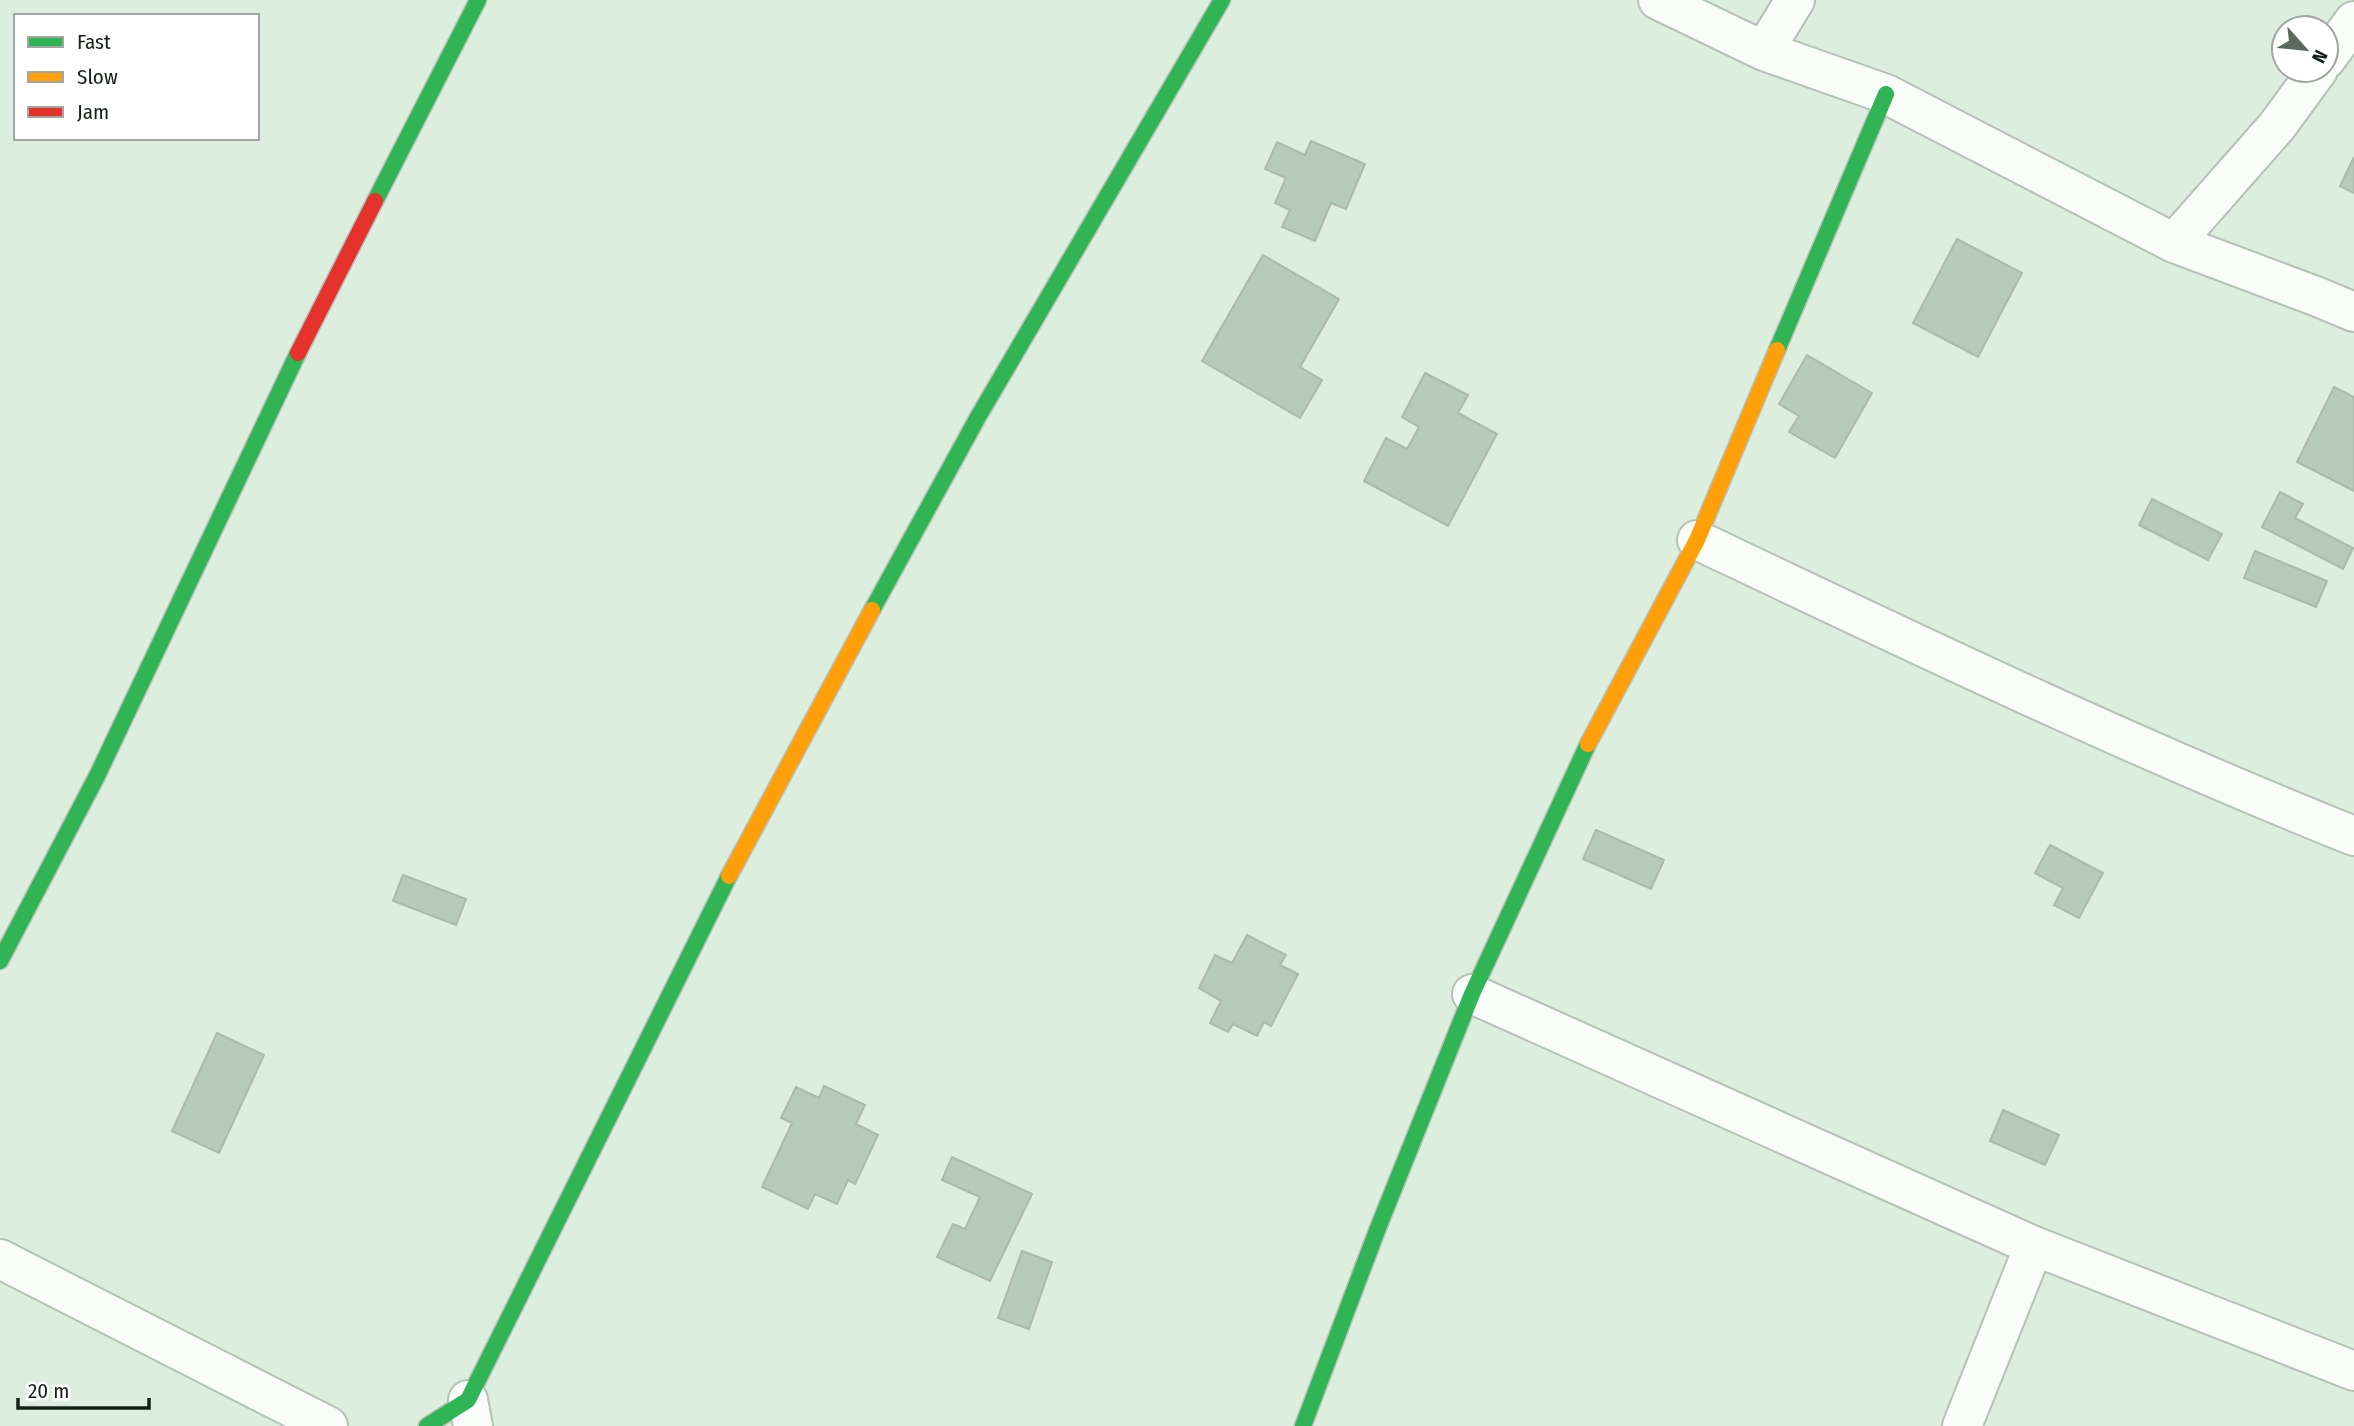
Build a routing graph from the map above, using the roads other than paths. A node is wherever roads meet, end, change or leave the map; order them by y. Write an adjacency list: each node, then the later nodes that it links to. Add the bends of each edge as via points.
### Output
1 (478, 0): 14 (street, via 309,332 97,776)
2 (1222, 0): 19 (street, via 978,418 745,843)
3 (1658, 0): 7 (street)
4 (1796, 0): 7 (street)
5 (2354, 21): 6 (street)
6 (2340, 40)
7 (1764, 51): 9 (street)
8 (2308, 84): 10 (street, via 2277,126)
9 (1886, 94): 10 (street); 12 (street)
10 (2174, 243): 11 (street)
11 (2354, 313)
12 (1697, 540): 13 (street, via 2058,710); 15 (street, via 1594,731)
13 (2354, 836)
14 (0, 961)
15 (1472, 993): 16 (street); 22 (street)
16 (2034, 1245): 18 (street); 23 (street)
17 (0, 1259): 20 (street)
18 (2354, 1371)
19 (470, 1413): 21 (street)
20 (328, 1426)
21 (427, 1426)
22 (1303, 1426)
23 (1962, 1426)

